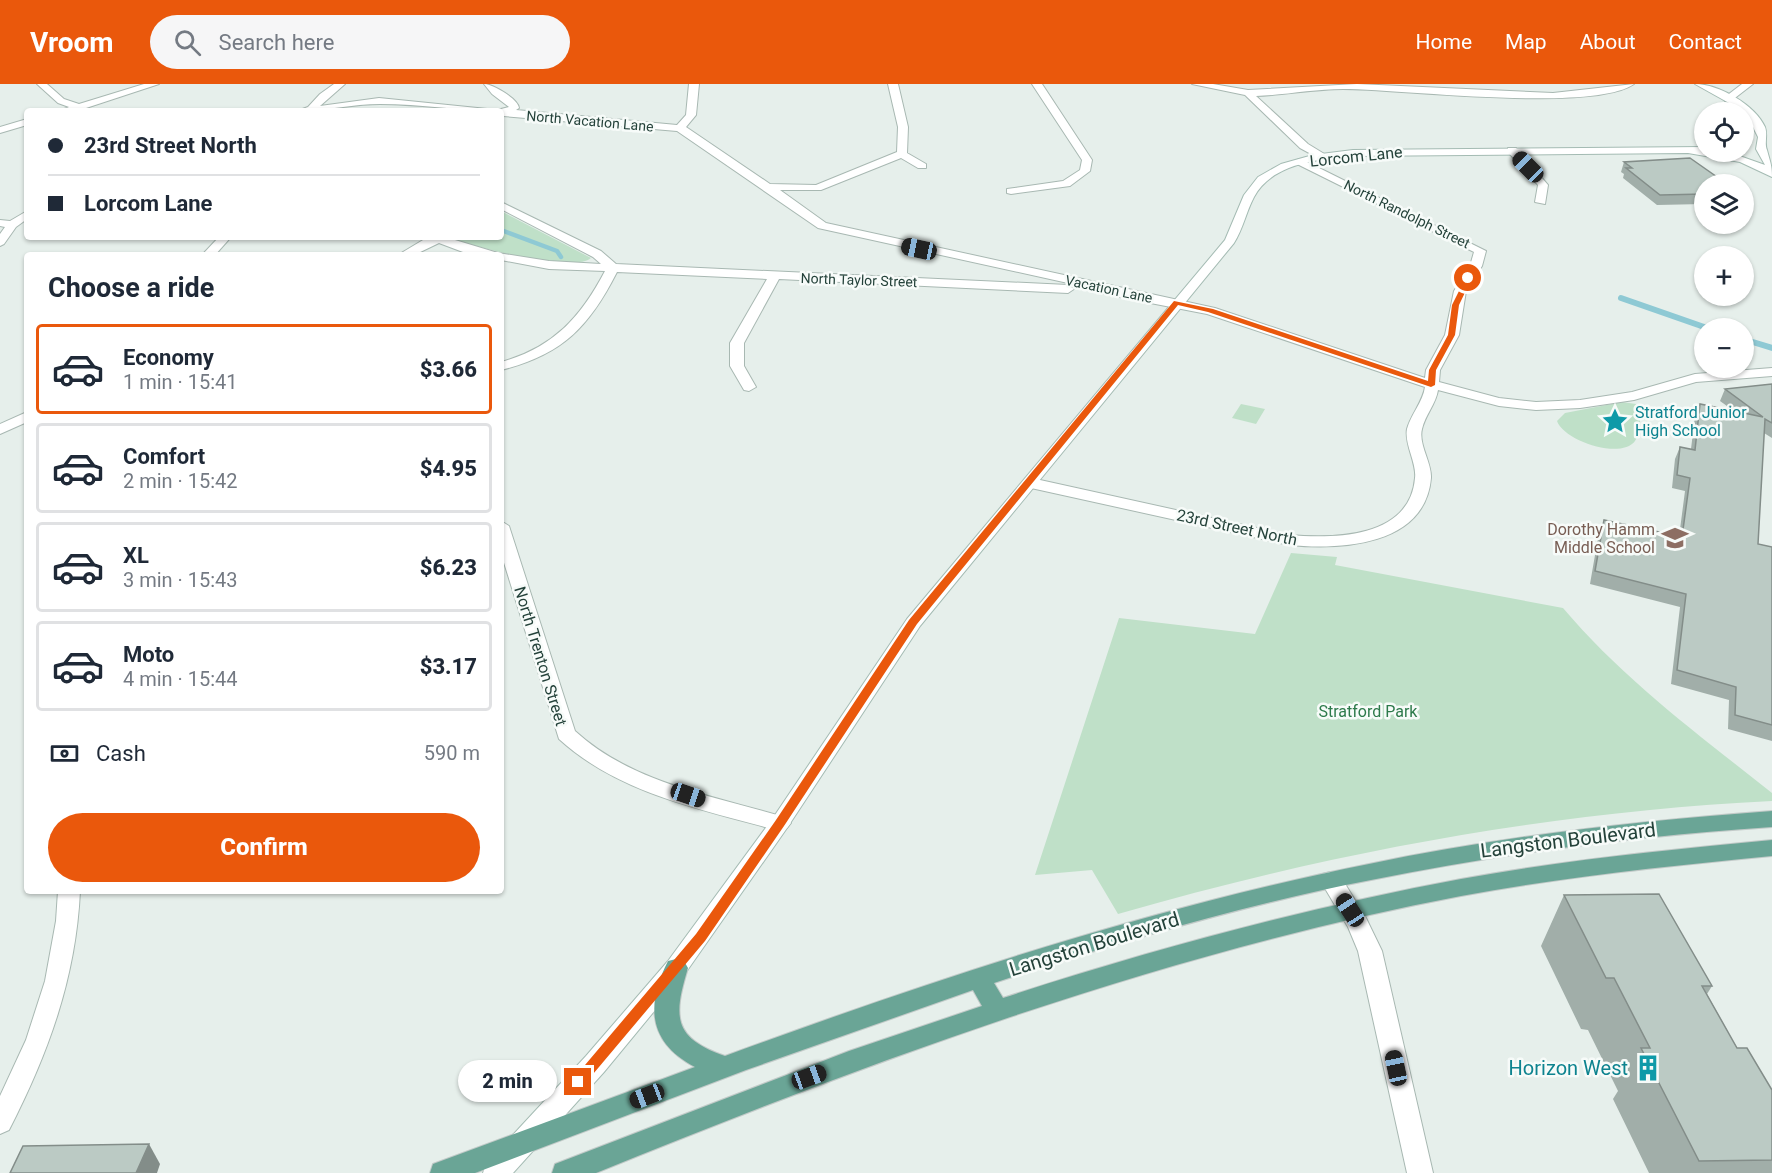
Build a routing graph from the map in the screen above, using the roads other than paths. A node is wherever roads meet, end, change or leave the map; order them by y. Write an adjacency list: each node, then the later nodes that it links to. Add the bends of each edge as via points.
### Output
1 (42, 84): 16 (street, via 62,101)
2 (154, 84): 16 (street)
3 (340, 84): 19 (street)
4 (489, 84): 22 (street, via 514,104 514,108)
5 (694, 84): 25 (street, via 691,115)
6 (893, 84): 31 (street, via 903,127)
7 (1037, 84): 39 (street, via 1087,160 1085,171 1066,184)
8 (1197, 84): 14 (street)
9 (1629, 84): 12 (street, via 1599,92 1553,96)
10 (1700, 84): 15 (street)
11 (1748, 84): 15 (street)
12 (1417, 87): 13 (street, via 1341,86)
13 (1303, 91): 14 (street); 17 (street)
14 (1248, 93): 17 (street)
15 (1728, 99): 27 (street, via 1758,122)
16 (80, 107): 18 (street)
17 (1278, 107): 32 (street, via 1304,146)
18 (76, 108)
19 (314, 108)
20 (327, 108): 21 (street, via 379,101)
21 (459, 108)
22 (504, 113)
23 (504, 113): 25 (street, North Vacation Lane)
24 (24, 123): 26 (street)
25 (680, 128): 37 (street, Vacation Lane)
26 (0, 130)
27 (1766, 149): 35 (street)
28 (1512, 150): 29 (street, Lorcom Lane); 32 (street, Lorcom Lane, via 1391,151); 40 (street, via 1543,185)
29 (1658, 150): 30 (street, Lorcom Lane); 36 (street, via 1735,158)
30 (1694, 150)
31 (902, 154): 34 (street); 38 (street)
32 (1322, 157): 33 (street, Lorcom Lane)
33 (1300, 162): 49 (street, North Randolph Street); 57 (street, Lorcom Lane, via 1272,173 1253,188 1230,241)
34 (922, 166)
35 (1772, 168)
36 (1772, 174)
37 (768, 187): 38 (street); 42 (street, Vacation Lane)
38 (817, 188): 42 (street)
39 (1011, 191)
40 (1540, 202)
41 (504, 207): 54 (street, via 597,254)
42 (803, 211): 56 (street, Vacation Lane, via 822,226)
43 (24, 215): 44 (street)
44 (6, 224): 48 (street)
45 (222, 240): 50 (street)
46 (432, 240): 51 (street)
47 (441, 240): 52 (street)
48 (0, 242)
49 (1480, 251): 60 (street, 23rd Street North, via 1476,266 1460,291 1452,335 1432,370)
50 (211, 252)
51 (410, 252)
52 (476, 252)
53 (504, 257): 54 (street, North Taylor Street, via 549,265)
54 (614, 268): 55 (street, North Taylor Street); 58 (street, via 570,335 537,355)
55 (774, 277): 56 (street, North Taylor Street); 61 (street, via 737,343 737,366)
56 (1104, 290): 57 (street, Vacation Lane)
57 (1176, 303): 60 (street, Vacation Lane); 64 (street, Lorcom Lane)
58 (504, 365)
59 (1772, 372): 60 (street, Vacation Lane, via 1695,378 1634,396 1536,406 1499,402)
60 (1431, 385): 64 (street, 23rd Street North, via 1431,394 1414,430 1423,478 1411,514 1398,525 1364,537 1289,540)
61 (749, 387)
62 (24, 418): 63 (street)
63 (0, 430)
64 (1031, 483): 67 (street, Lorcom Lane, via 913,622)
65 (504, 535): 67 (street, North Trenton Street, via 566,734 577,747 626,775)
66 (1772, 819): 69 (main road, Langston Boulevard, via 1564,839)
67 (780, 823): 72 (street, Lorcom Lane)
68 (1772, 848): 71 (main road, Langston Boulevard, via 1529,875)
69 (1331, 880): 71 (street); 73 (main road, Langston Boulevard, via 1157,924)
70 (69, 894): 76 (street, via 60,974 20,1087)
71 (1350, 910): 74 (main road, Langston Boulevard, via 1188,952); 81 (street, via 1370,951)
72 (676, 968): 75 (main road, via 667,993 668,1030 679,1045 699,1059); 77 (street, Lorcom Lane)
73 (979, 979): 74 (main road); 75 (main road, Langston Boulevard)
74 (998, 1011): 80 (main road, Langston Boulevard, via 801,1080)
75 (725, 1067): 77 (main road, Langston Boulevard)
76 (0, 1122)
77 (526, 1141): 78 (main road, Langston Boulevard); 79 (street, Lorcom Lane)
78 (442, 1173)
79 (496, 1173)
80 (565, 1173)
81 (1420, 1173)

